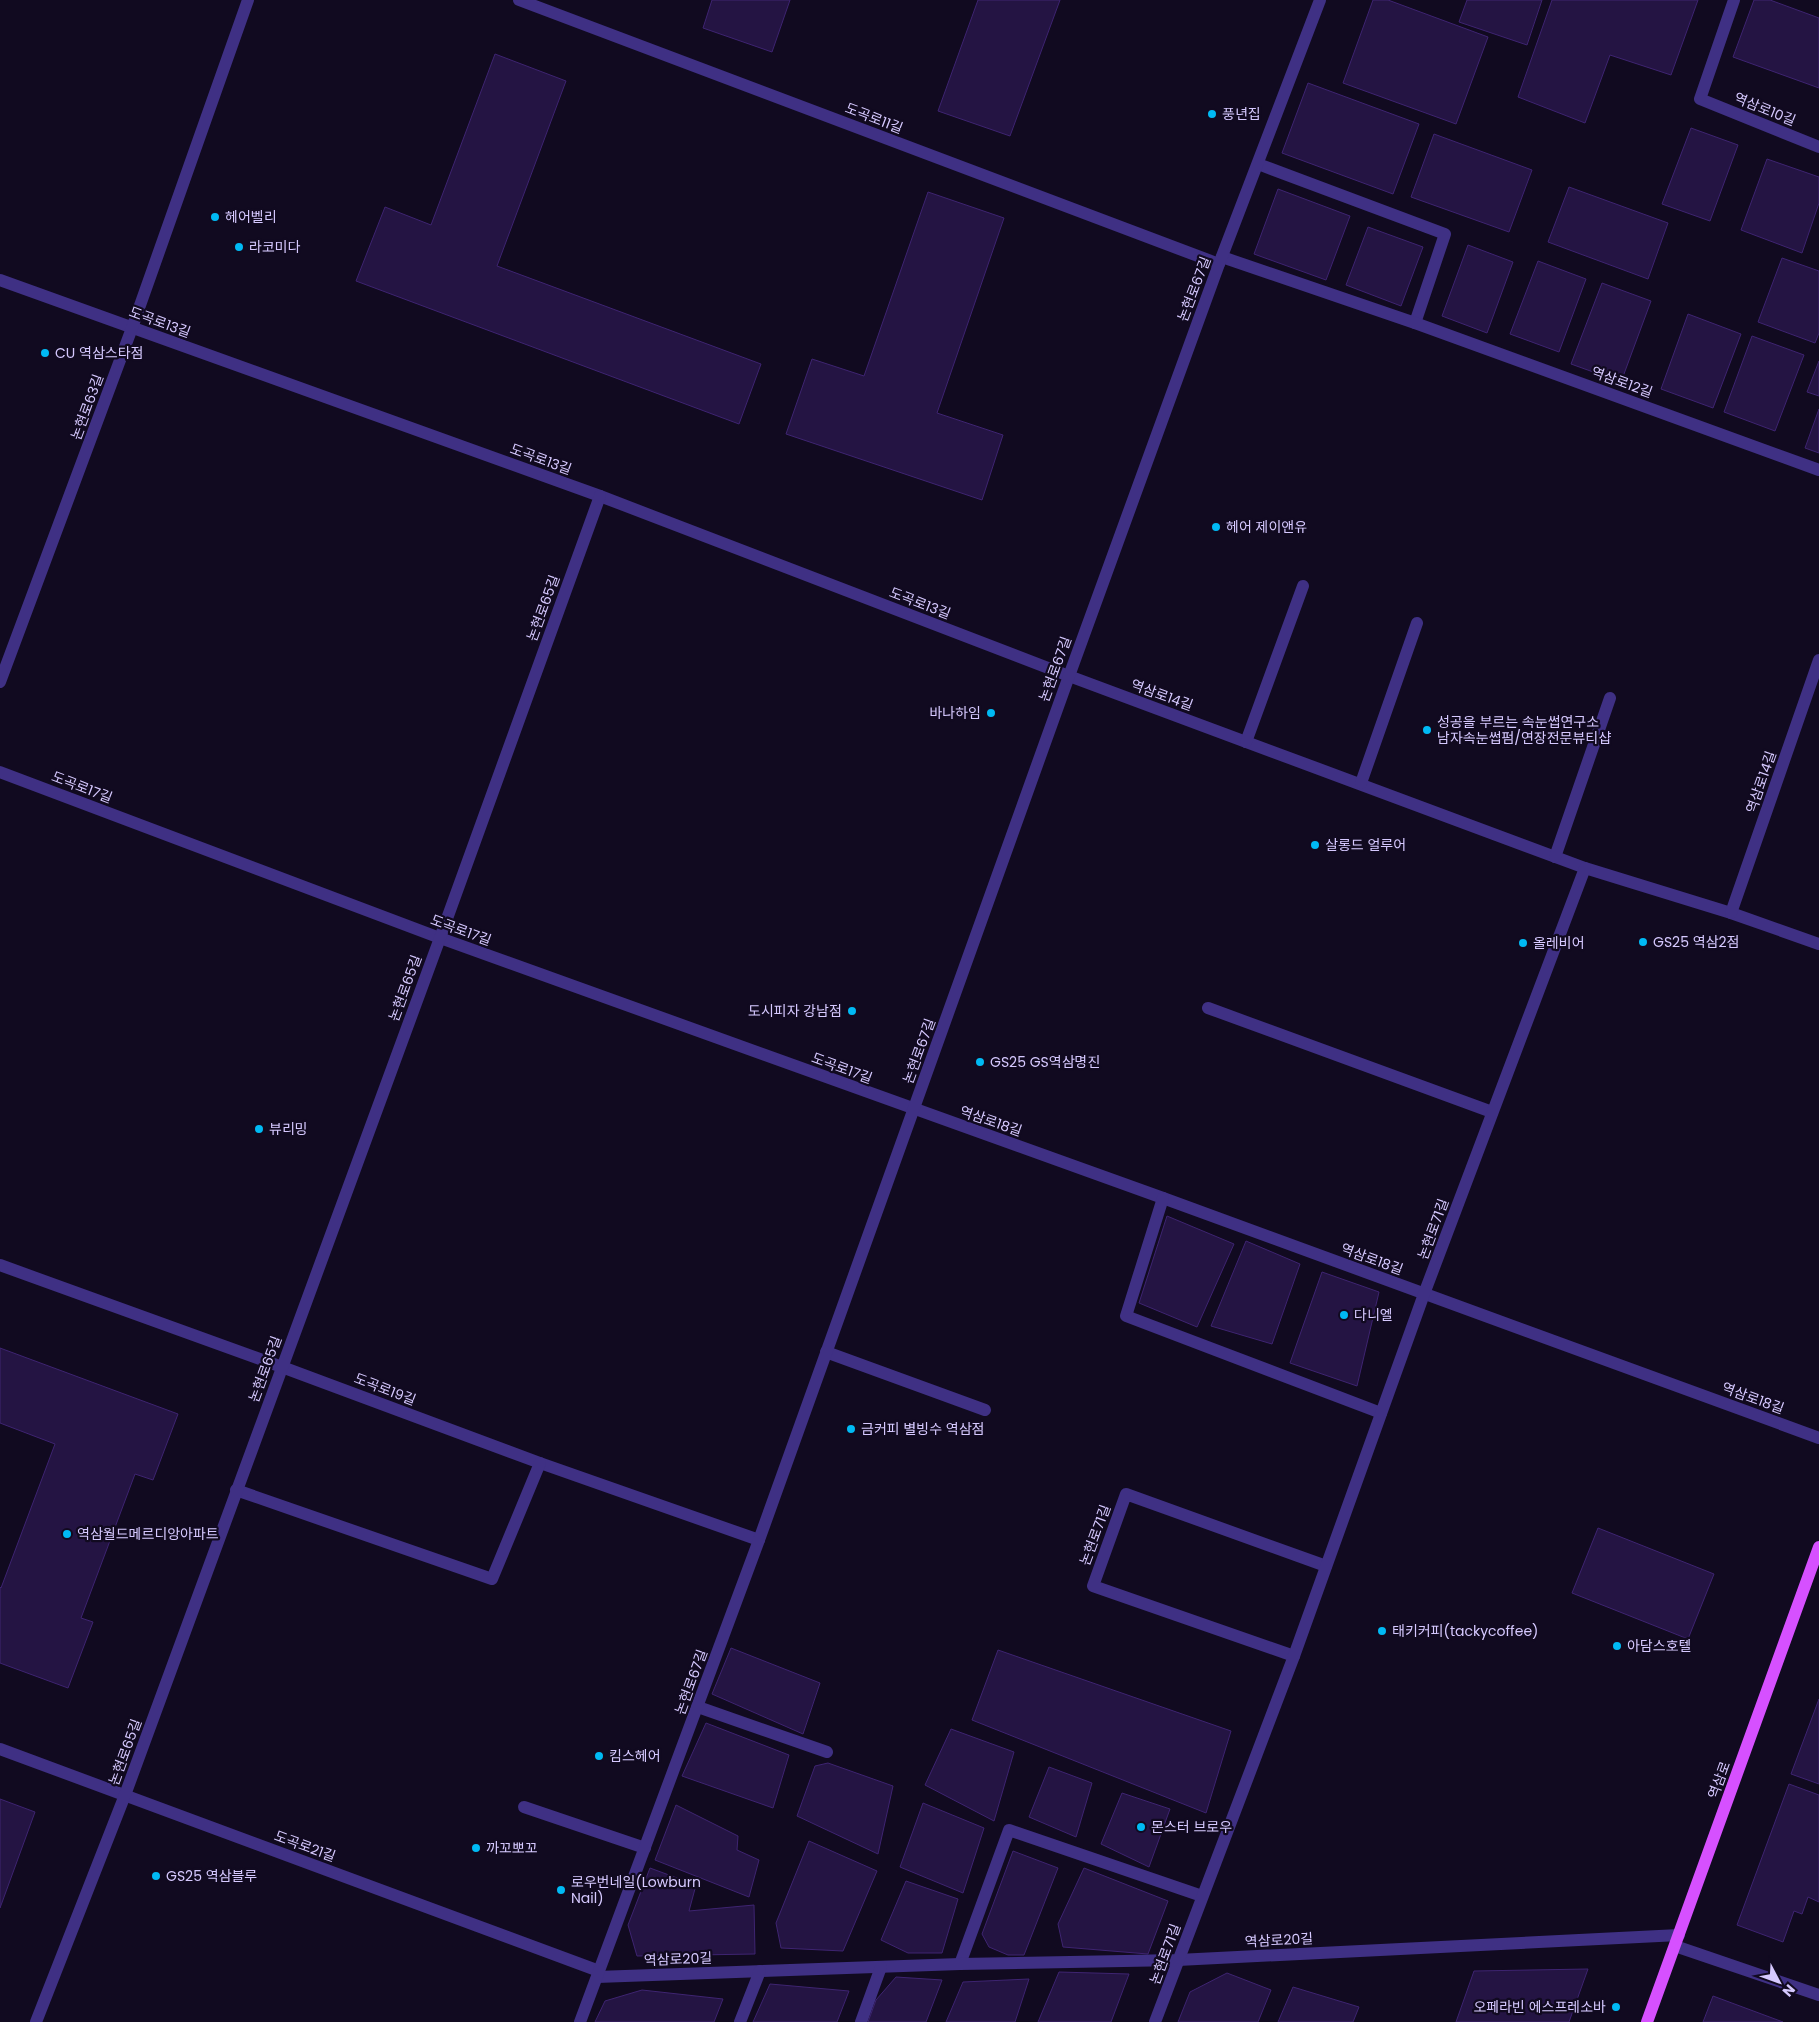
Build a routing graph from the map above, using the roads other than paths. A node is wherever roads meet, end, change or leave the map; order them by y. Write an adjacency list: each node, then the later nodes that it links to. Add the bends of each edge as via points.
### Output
1 (248, 0): 10 (street, 논현로63길)
2 (519, 0): 7 (street, 도곡로11길)
3 (1320, 0): 6 (street, 논현로67길)
4 (1734, 0): 5 (street, 역삼로10길, via 1700,98)
5 (1819, 147)
6 (1258, 164): 7 (street, 논현로67길); 9 (street, via 1445,234)
7 (1221, 260): 9 (street, 역삼로12길); 16 (street, 논현로67길)
8 (0, 280): 10 (street, 도곡로13길)
9 (1415, 323): 11 (street, 역삼로12길)
10 (132, 328): 12 (street, 도곡로13길); 17 (street, 논현로63길)
11 (1819, 470)
12 (600, 496): 16 (street, 도곡로13길); 25 (street, 논현로65길)
13 (1303, 586): 19 (street)
14 (1417, 623): 21 (street)
15 (1819, 660): 24 (street, 역삼로14길)
16 (1069, 676): 19 (street, 역삼로14길); 28 (street, 논현로67길)
17 (0, 682)
18 (1610, 698): 22 (street)
19 (1246, 742): 21 (street, 역삼로14길)
20 (0, 772): 25 (street, 도곡로17길)
21 (1361, 783): 22 (street, 역삼로14길)
22 (1555, 857): 23 (street, 역삼로14길)
23 (1585, 868): 24 (street, 역삼로14길); 29 (street, 논현로71길)
24 (1731, 913): 26 (street, 역삼로14길)
25 (440, 938): 28 (street, 도곡로17길); 34 (street, 논현로65길)
26 (1819, 944)
27 (1208, 1008): 29 (street)
28 (914, 1110): 30 (street, 역삼로18길); 33 (street, 논현로67길)
29 (1492, 1112): 32 (street, 논현로71길)
30 (1163, 1198): 32 (street, 역삼로18길); 36 (street, via 1126,1316)
31 (0, 1265): 34 (street, 도곡로19길)
32 (1424, 1294): 36 (street, 논현로71길); 37 (street, 역삼로18길)
33 (826, 1352): 35 (street); 40 (street, 논현로67길)
34 (282, 1367): 38 (street, 도곡로19길); 39 (street, 논현로65길)
35 (985, 1410)
36 (1381, 1413): 42 (street, 논현로71길)
37 (1819, 1438)
38 (540, 1463): 39 (street, via 492,1579); 40 (street, 도곡로19길)
39 (236, 1490): 47 (street, 논현로65길)
40 (759, 1540): 44 (street, 논현로67길)
41 (1819, 1547): 51 (main road, 역삼로)
42 (1326, 1566): 43 (street, 논현로71길); 43 (street, 논현로71길, via 1126,1494 1122,1504 1093,1586)
43 (1294, 1656): 50 (street, 논현로71길)
44 (698, 1707): 46 (street); 49 (street, 논현로67길)
45 (0, 1750): 47 (street, 도곡로21길)
46 (827, 1752)
47 (125, 1795): 56 (street, 도곡로21길); 58 (street, 논현로65길)
48 (524, 1807): 49 (street)
49 (645, 1848): 56 (street, 논현로67길)
50 (1202, 1896): 52 (street, 논현로71길); 53 (street, via 1009,1830)
51 (1677, 1941): 52 (street, 역삼로20길); 57 (street); 63 (main road, 역삼로)
52 (1178, 1960): 53 (street, 역삼로20길); 62 (street, 논현로71길)
53 (960, 1964): 54 (street, 역삼로20길)
54 (881, 1967): 55 (street, 역삼로20길); 61 (street)
55 (760, 1971): 56 (street, 역삼로20길); 60 (street)
56 (598, 1974): 59 (street, 논현로67길)
57 (1819, 1994)
58 (36, 2022)
59 (580, 2022)
60 (740, 2022)
61 (861, 2022)
62 (1155, 2022)
63 (1647, 2022)

